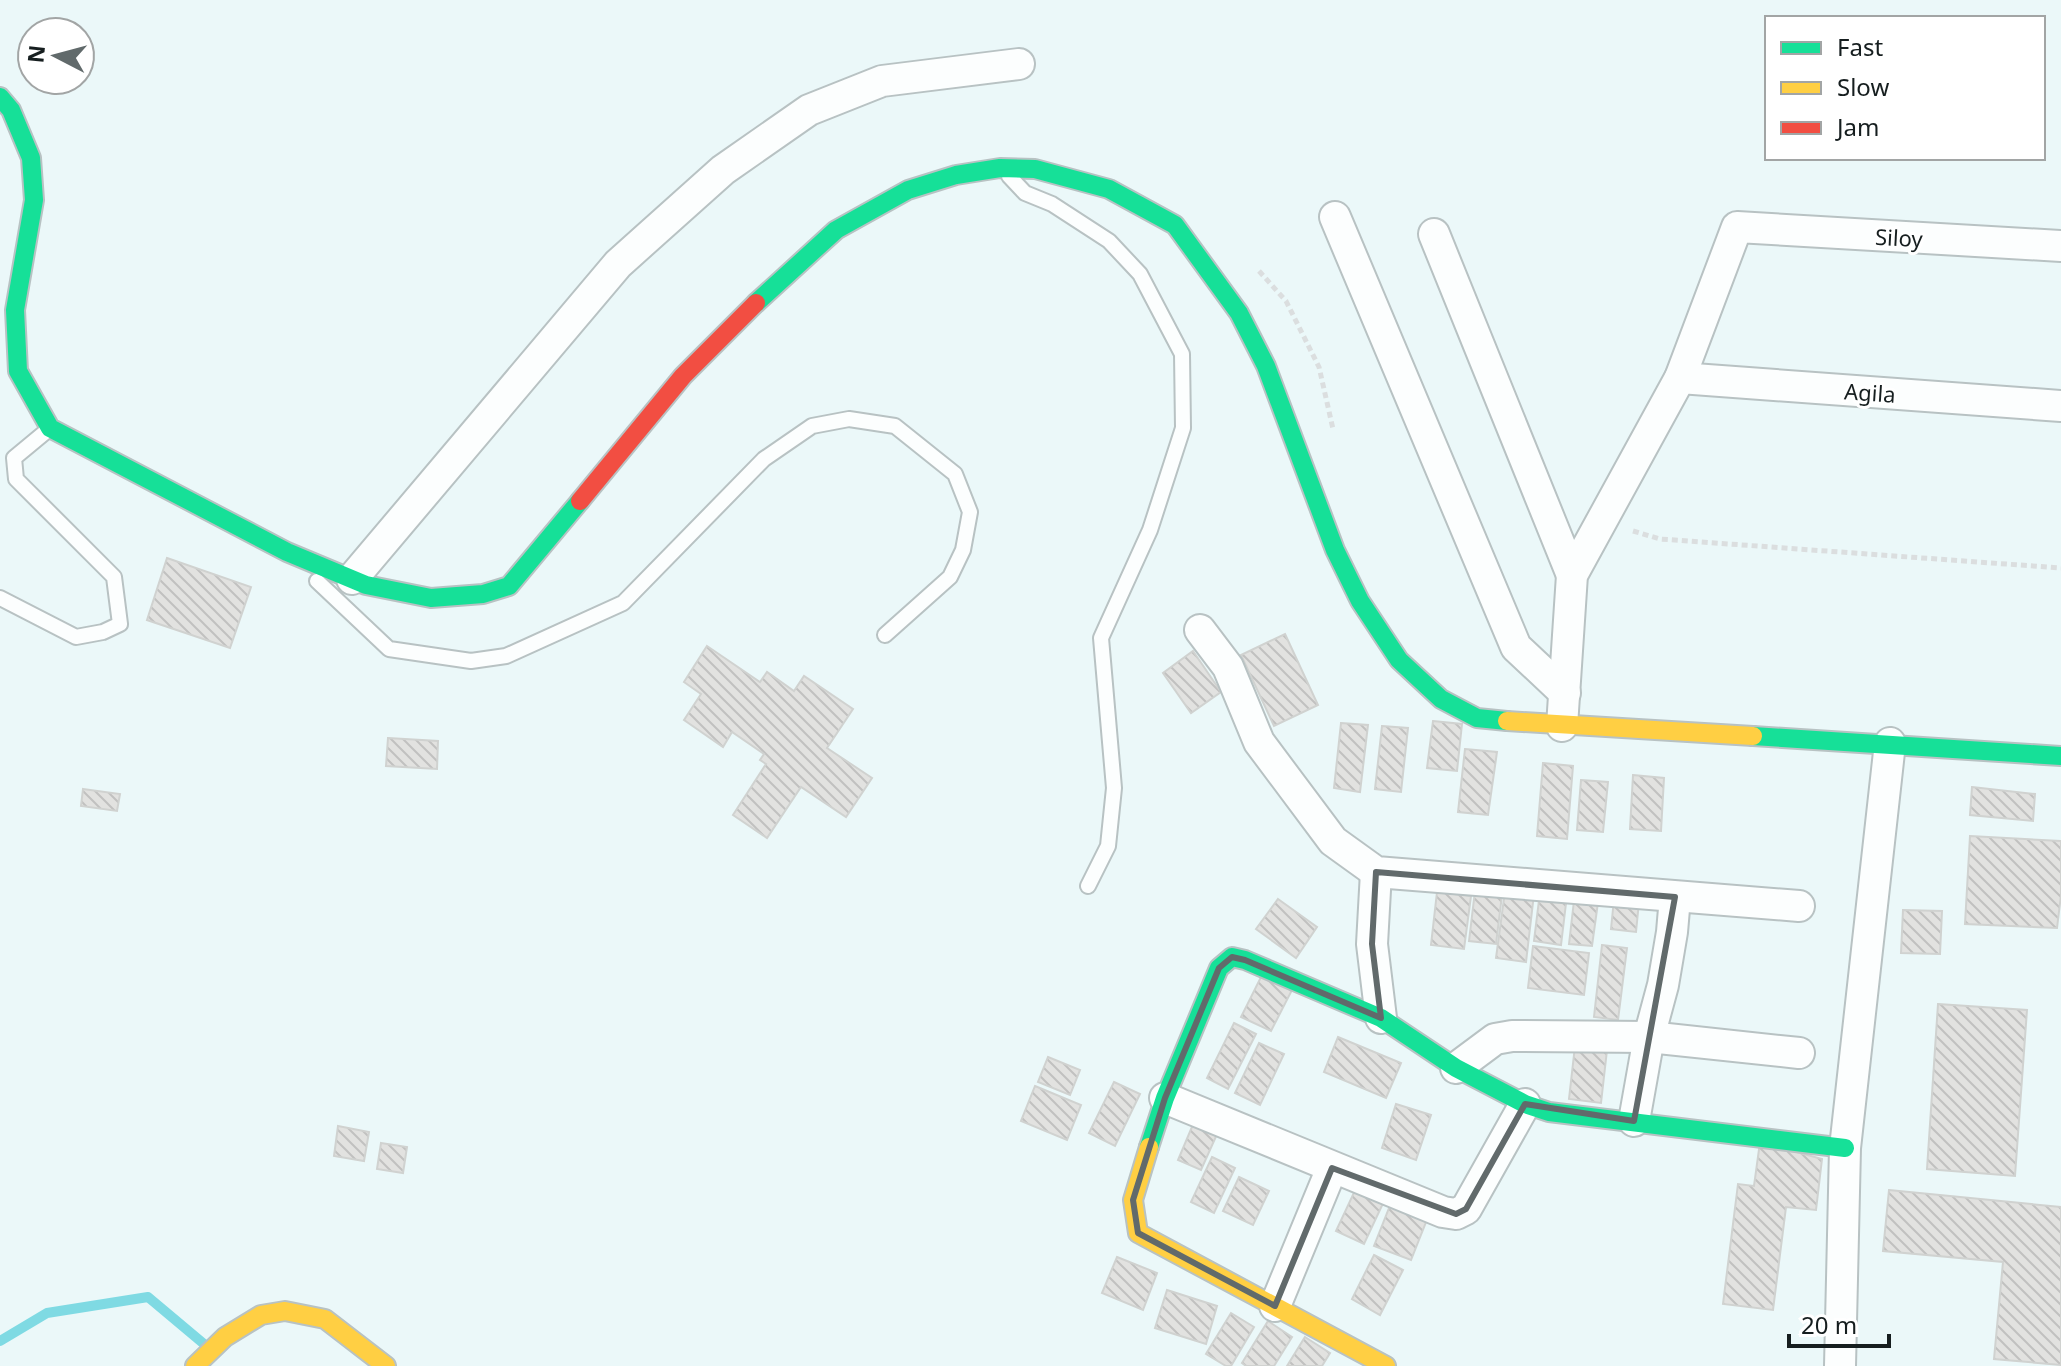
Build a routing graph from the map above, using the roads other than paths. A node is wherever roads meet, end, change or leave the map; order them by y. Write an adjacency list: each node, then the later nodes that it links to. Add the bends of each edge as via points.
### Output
1 (1019, 64): 12 (street, via 882,81 809,110 723,170 618,264)
2 (0, 97): 9 (street, via 31,158 34,200 15,310 18,371)
3 (1000, 168): 12 (street, via 908,190 836,230 683,376 509,586 431,598); 17 (street, via 1035,169 1109,189 1175,225 1239,313 1266,366 1335,550 1365,610 1399,660 1441,699 1477,718); 21 (lane, via 1025,193 1109,241 1140,274 1182,354 1183,428 1150,530 1101,638 1114,788 1108,846)
4 (1335, 217): 16 (street, via 1516,647)
5 (1434, 234): 11 (street)
6 (2061, 246): 7 (street, Siloy, via 1737,227)
7 (1680, 378): 8 (street, Agila); 11 (street)
8 (2061, 406)
9 (50, 428): 10 (street); 13 (lane, via 14,458 16,479 114,577 120,624 76,637)
10 (287, 552): 12 (street); 15 (lane, via 389,649 471,661 506,656 623,603 764,459 812,426 849,419 895,426 955,474 970,512 963,550 950,577)
11 (1572, 575): 16 (street)
12 (352, 579)
13 (0, 598)
14 (1200, 630): 20 (street, via 1228,667 1259,742 1333,841)
15 (885, 635)
16 (1565, 693): 17 (street)
17 (1562, 726): 18 (street)
18 (1890, 743): 19 (street); 31 (street)
19 (2061, 756)
20 (1376, 872): 22 (street); 24 (street, via 1372,944)
21 (1088, 886)
22 (1675, 897): 23 (street); 25 (street, via 1663,985)
23 (1799, 906)
24 (1381, 1018): 27 (street); 28 (street, via 1232,957 1219,968)
25 (1649, 1037): 26 (street); 27 (street, via 1512,1036 1495,1039); 30 (street)
26 (1799, 1053)
27 (1456, 1068): 29 (street)
28 (1165, 1098): 32 (street); 33 (street, via 1133,1200 1138,1233)
29 (1525, 1104): 30 (street, via 1549,1112); 32 (street, via 1466,1209 1456,1214)
30 (1634, 1121): 31 (street)
31 (1845, 1148): 37 (street)
32 (1332, 1168): 33 (street)
33 (1275, 1306): 36 (street)
34 (195, 1366): 35 (street, via 225,1337 261,1315 285,1311 325,1319)
35 (386, 1366)
36 (1386, 1366)
37 (1840, 1366)

